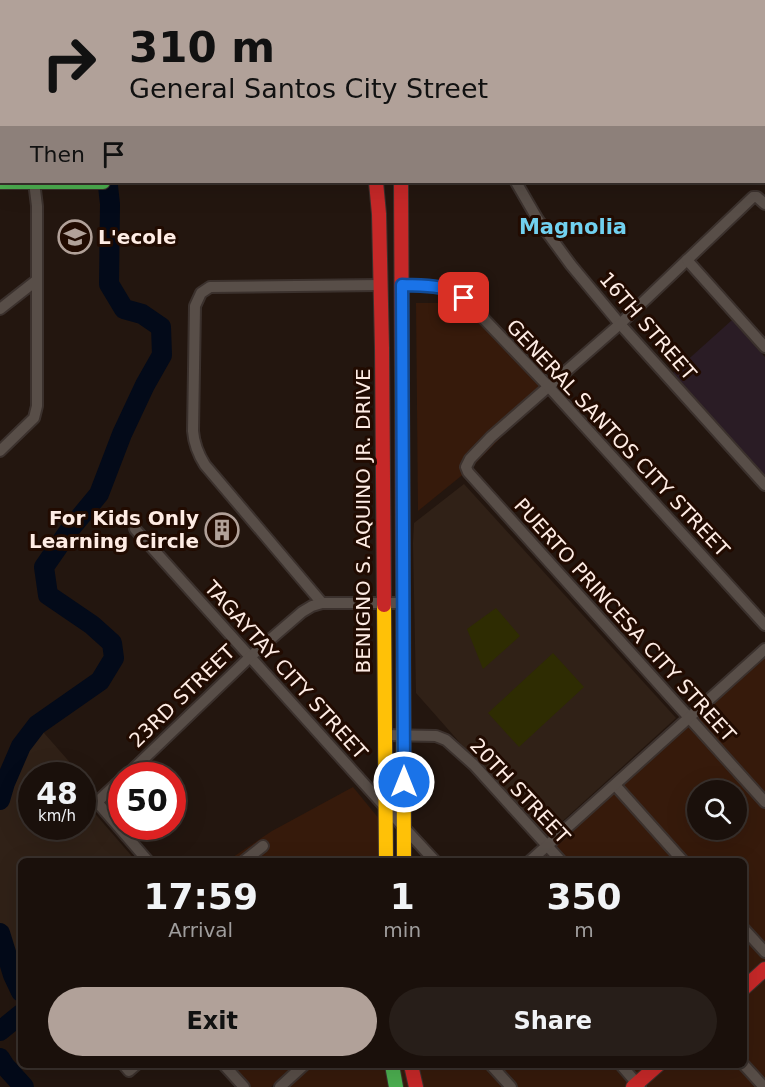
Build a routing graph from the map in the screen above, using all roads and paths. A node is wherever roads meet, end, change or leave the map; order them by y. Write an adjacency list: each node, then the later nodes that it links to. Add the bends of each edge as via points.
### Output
1 (34, 183): 7 (street, via 38,206)
2 (376, 183): 8 (main road, BENIGNO S. AQUINO JR. DRIVE)
3 (399, 183): 9 (main road, BENIGNO S. AQUINO JR. DRIVE)
4 (517, 183): 11 (street, 16TH STREET, via 553,242)
5 (765, 204): 6 (street, via 753,197)
6 (687, 260): 11 (street); 12 (street)
7 (37, 280): 10 (street); 16 (street, via 37,406 34,418)
8 (380, 285): 13 (main road, BENIGNO S. AQUINO JR. DRIVE); 21 (street, via 210,287 201,293 195,306 193,431 198,455)
9 (402, 285): 14 (main road, BENIGNO S. AQUINO JR. DRIVE); 15 (street, GENERAL SANTOS CITY STREET, via 456,291)
10 (0, 309)
11 (620, 324): 15 (street); 17 (street, 16TH STREET)
12 (765, 347)
13 (382, 348): 14 (main road); 19 (main road, BENIGNO S. AQUINO JR. DRIVE)
14 (402, 348): 18 (main road, BENIGNO S. AQUINO JR. DRIVE)
15 (548, 386): 24 (street, GENERAL SANTOS CITY STREET); 27 (street, PUERTO PRINCESA CITY STREET, via 470,459 468,472)
16 (0, 451)
17 (765, 484)
18 (402, 499): 19 (main road); 23 (main road, BENIGNO S. AQUINO JR. DRIVE)
19 (382, 500): 22 (main road, BENIGNO S. AQUINO JR. DRIVE)
20 (135, 529): 26 (street, TAGAYTAY CITY STREET)
21 (322, 603): 22 (street); 26 (street, 23RD STREET, via 302,612)
22 (383, 603): 23 (street); 28 (main road, BENIGNO S. AQUINO JR. DRIVE)
23 (403, 603): 29 (main road, BENIGNO S. AQUINO JR. DRIVE)
24 (765, 625)
25 (765, 649): 27 (street)
26 (250, 656): 30 (street, 23RD STREET); 34 (street, TAGAYTAY CITY STREET)
27 (689, 718): 31 (street); 33 (street, PUERTO PRINCESA CITY STREET)
28 (384, 735): 29 (street, 20TH STREET); 34 (main road, BENIGNO S. AQUINO JR. DRIVE)
29 (404, 735): 36 (main road, BENIGNO S. AQUINO JR. DRIVE); 39 (street, 20TH STREET, via 446,740 474,765)
30 (140, 762)
31 (615, 785): 39 (street); 47 (street)
32 (108, 792): 35 (street, via 97,802)
33 (765, 802)
34 (386, 808): 36 (street, TAGAYTAY CITY STREET); 42 (main road, BENIGNO S. AQUINO JR. DRIVE)
35 (108, 815)
36 (404, 828): 43 (main road, BENIGNO S. AQUINO JR. DRIVE); 44 (street, TAGAYTAY CITY STREET)
37 (130, 840): 40 (street)
38 (263, 846): 41 (street)
39 (547, 846): 45 (street); 46 (street, 20TH STREET)
40 (145, 858)
41 (248, 858)
42 (386, 858)
43 (404, 858)
44 (432, 858)
45 (533, 858)
46 (558, 858)
47 (680, 858)
48 (747, 931): 49 (street)
49 (765, 952)
50 (765, 969): 51 (main road)
51 (747, 985)
52 (227, 1068): 61 (street)
53 (301, 1068): 62 (street)
54 (393, 1068): 63 (main road)
55 (412, 1068): 64 (main road)
56 (495, 1068): 65 (street)
57 (623, 1068): 60 (street)
58 (655, 1068): 60 (main road)
59 (747, 1068): 66 (street)
60 (637, 1086)
61 (244, 1087)
62 (280, 1087)
63 (396, 1087)
64 (416, 1087)
65 (511, 1087)
66 (764, 1087)

